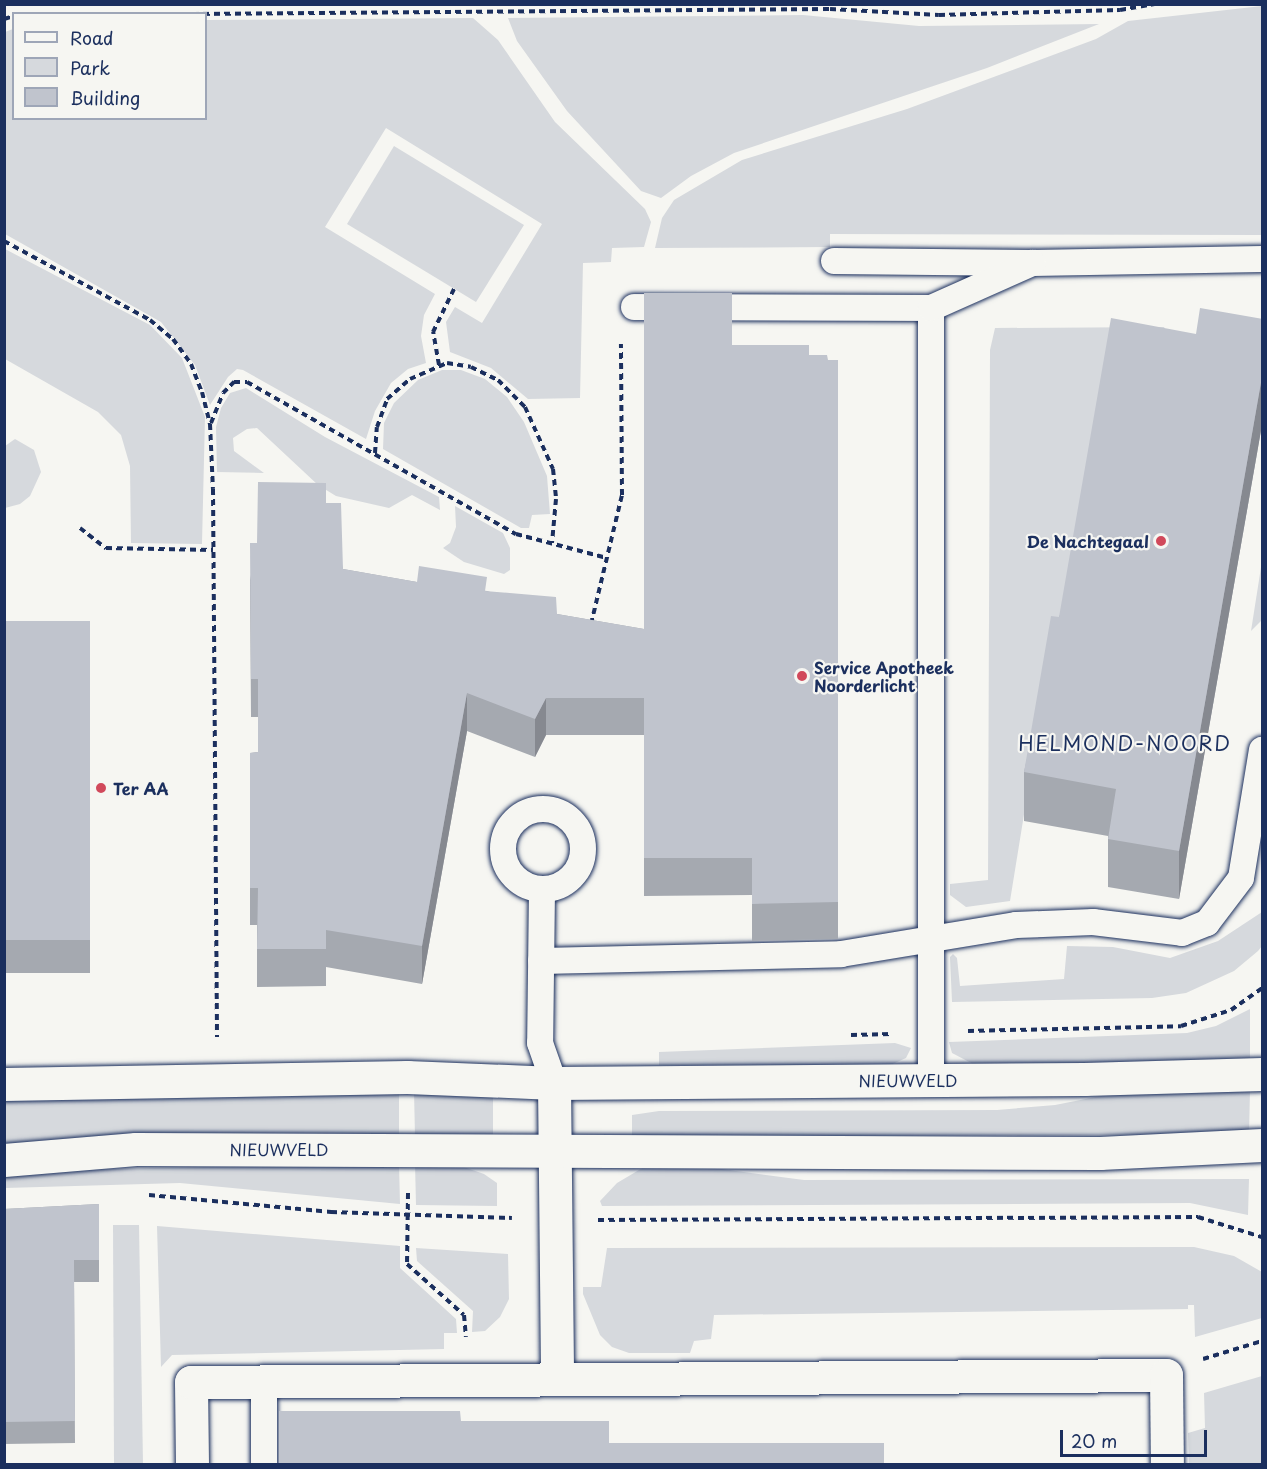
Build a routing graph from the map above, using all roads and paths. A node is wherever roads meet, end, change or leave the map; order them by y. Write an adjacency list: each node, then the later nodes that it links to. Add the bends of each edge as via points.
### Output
1 (1154, 4): 2 (path, via 1120,10 939,15 830,9)
2 (207, 14)
3 (4, 241): 11 (path, via 158,326 190,364)
4 (1263, 260): 6 (lane)
5 (834, 261): 6 (lane)
6 (1032, 263): 9 (lane)
7 (454, 289): 10 (path, via 433,332)
8 (634, 307): 9 (lane); 16 (path, via 621,320 622,495)
9 (931, 308): 20 (lane)
10 (439, 365): 12 (path, via 410,379 387,399 377,427); 14 (path, via 471,367 498,380 525,407 553,469 556,525)
11 (210, 424): 12 (path, via 223,393 234,382 247,382); 15 (path)
12 (375, 453): 14 (path, via 516,534)
13 (80, 528): 15 (path, via 106,548)
14 (552, 543): 16 (path)
15 (213, 550): 24 (path)
16 (607, 558): 17 (path)
17 (591, 628)
18 (1263, 750): 20 (lane, via 1240,878 1207,923 1182,933 1093,922 1016,925)
19 (542, 890): 21 (lane)
20 (929, 940): 21 (lane, via 841,954); 26 (lane)
21 (541, 961): 27 (lane, via 540,1043)
22 (1263, 988): 23 (path, via 1231,1010 1181,1026)
23 (957, 1032)
24 (217, 1046)
25 (1263, 1074): 26 (street, NIEUWVELD)
26 (931, 1080): 27 (street, NIEUWVELD)
27 (554, 1083): 28 (street, NIEUWVELD, via 406,1077); 31 (street)
28 (4, 1084)
29 (1263, 1145): 31 (street, NIEUWVELD, via 1100,1153)
30 (407, 1148): 31 (street, NIEUWVELD); 32 (street, NIEUWVELD, via 136,1149); 34 (path)
31 (554, 1148): 41 (street)
32 (4, 1160)
33 (141, 1194): 34 (path)
34 (408, 1217): 35 (path); 39 (path, via 407,1264 465,1316)
35 (514, 1218)
36 (591, 1220): 37 (path, via 1198,1217)
37 (1263, 1236)
38 (1263, 1341): 40 (path, via 1185,1364)
39 (466, 1345)
40 (1166, 1375): 41 (street); 45 (street)
41 (557, 1379): 42 (street)
42 (264, 1380): 43 (street, via 191,1382); 44 (lane)
43 (192, 1464)
44 (264, 1464)
45 (1167, 1464)

